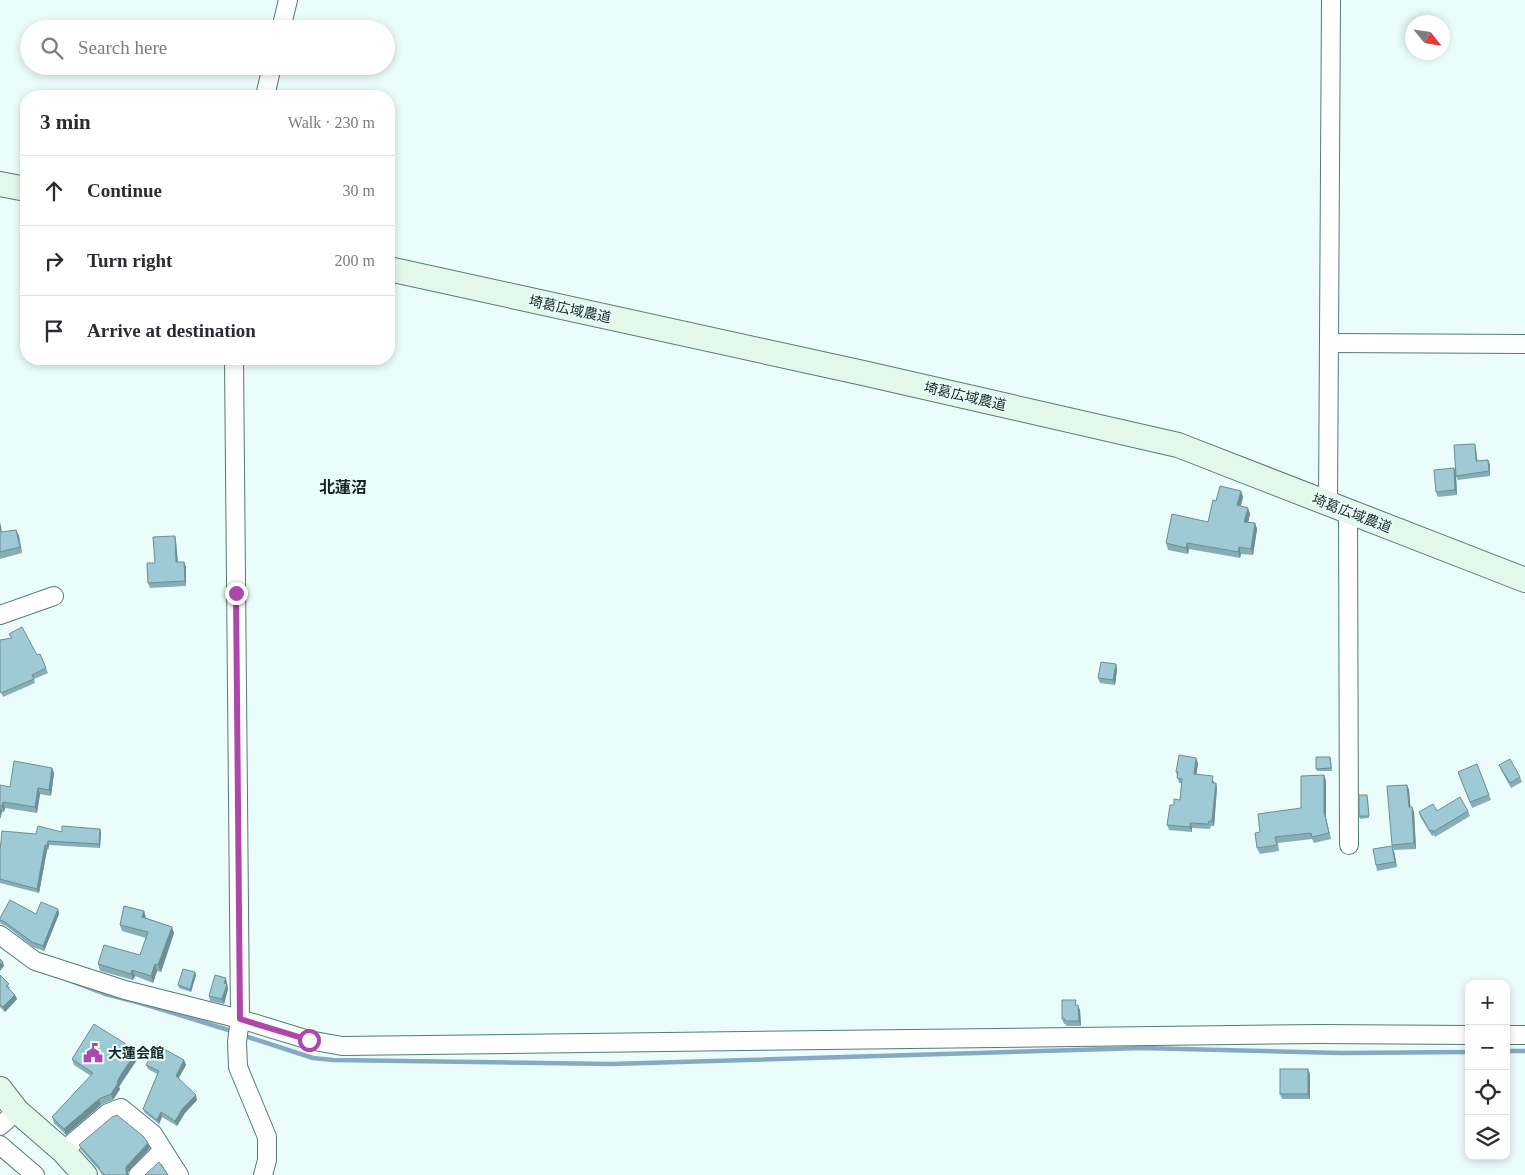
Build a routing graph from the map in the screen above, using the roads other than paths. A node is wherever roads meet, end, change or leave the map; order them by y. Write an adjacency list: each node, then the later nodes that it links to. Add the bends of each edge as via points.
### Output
1 (288, 0): 3 (street)
2 (1331, 0): 9 (street)
3 (283, 20)
4 (270, 75): 5 (street)
5 (266, 90)
6 (0, 184): 7 (street)
7 (20, 188)
8 (395, 270): 12 (street, 埼葛広域農道, via 1178,445)
9 (1330, 343): 10 (street); 12 (street)
10 (1525, 344)
11 (234, 365): 18 (street)
12 (1338, 508): 13 (street, 埼葛広域農道); 16 (street)
13 (1525, 580)
14 (54, 596): 15 (street)
15 (0, 615)
16 (1349, 846)
17 (0, 935): 18 (street, via 35,961 125,990)
18 (240, 1019): 19 (street, via 309,1040 342,1046); 31 (street, via 238,1067 267,1137)
19 (1465, 1035)
20 (1510, 1035): 21 (street)
21 (1525, 1035)
22 (0, 1089): 23 (street)
23 (8, 1118): 26 (street)
24 (0, 1145): 27 (street)
25 (163, 1150): 26 (street, via 154,1134 121,1108 108,1113); 29 (street); 30 (street)
26 (63, 1151): 28 (street)
27 (35, 1175)
28 (84, 1175)
29 (138, 1175)
30 (179, 1175)
31 (263, 1175)

